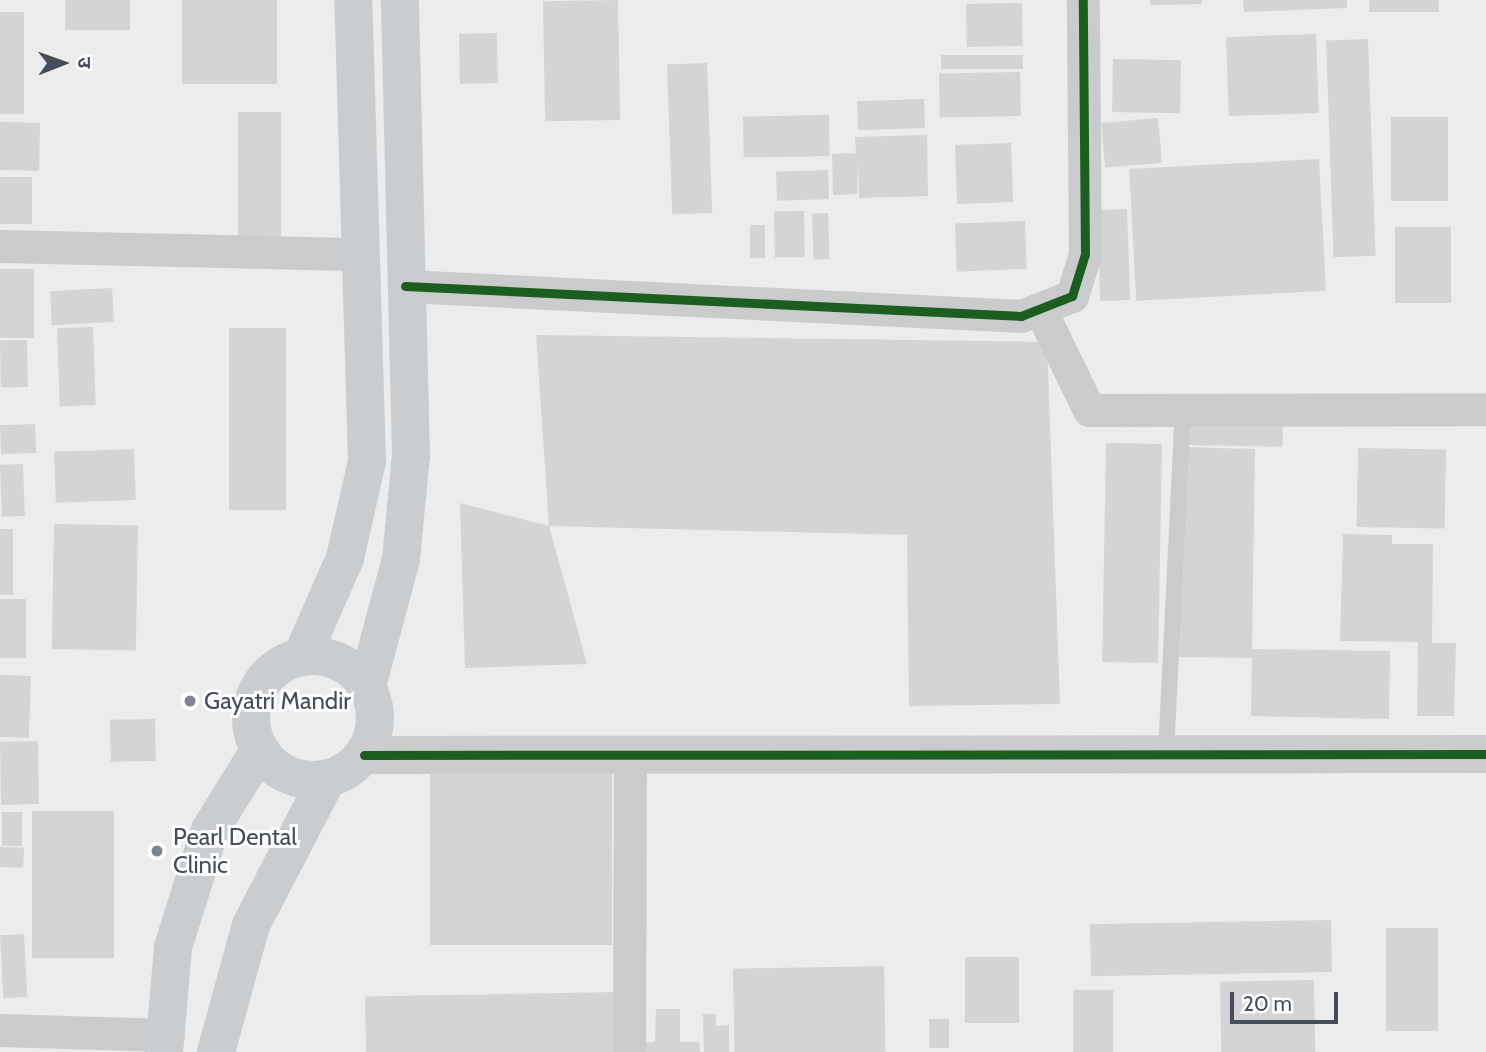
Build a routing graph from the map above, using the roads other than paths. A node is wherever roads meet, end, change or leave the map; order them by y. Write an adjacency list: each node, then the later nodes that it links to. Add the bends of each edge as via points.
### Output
1 (354, 0): 5 (main road)
2 (400, 0): 6 (main road)
3 (1083, 0): 7 (street, via 1085,254 1072,296)
4 (0, 246): 5 (street)
5 (361, 254): 10 (main road, via 368,461 345,558)
6 (405, 286): 7 (street, via 1021,316); 11 (main road, via 411,456 401,559)
7 (1040, 309): 9 (street, via 1089,410)
8 (1486, 409): 9 (street)
9 (1183, 410): 14 (lane)
10 (302, 656): 11 (main road, via 329,657 352,668); 12 (main road, via 282,664 265,679 253,702 251,728)
11 (367, 686): 16 (main road, via 375,711 374,734)
12 (260, 750): 17 (main road, via 276,768 298,778); 19 (main road, via 206,843 173,947)
13 (630, 754): 14 (street); 16 (street); 21 (street)
14 (1166, 754): 15 (street)
15 (1486, 754)
16 (363, 755): 17 (main road, via 345,772)
17 (327, 779): 20 (main road, via 251,925)
18 (0, 1030): 19 (street)
19 (166, 1044)
20 (216, 1052)
21 (629, 1052)

